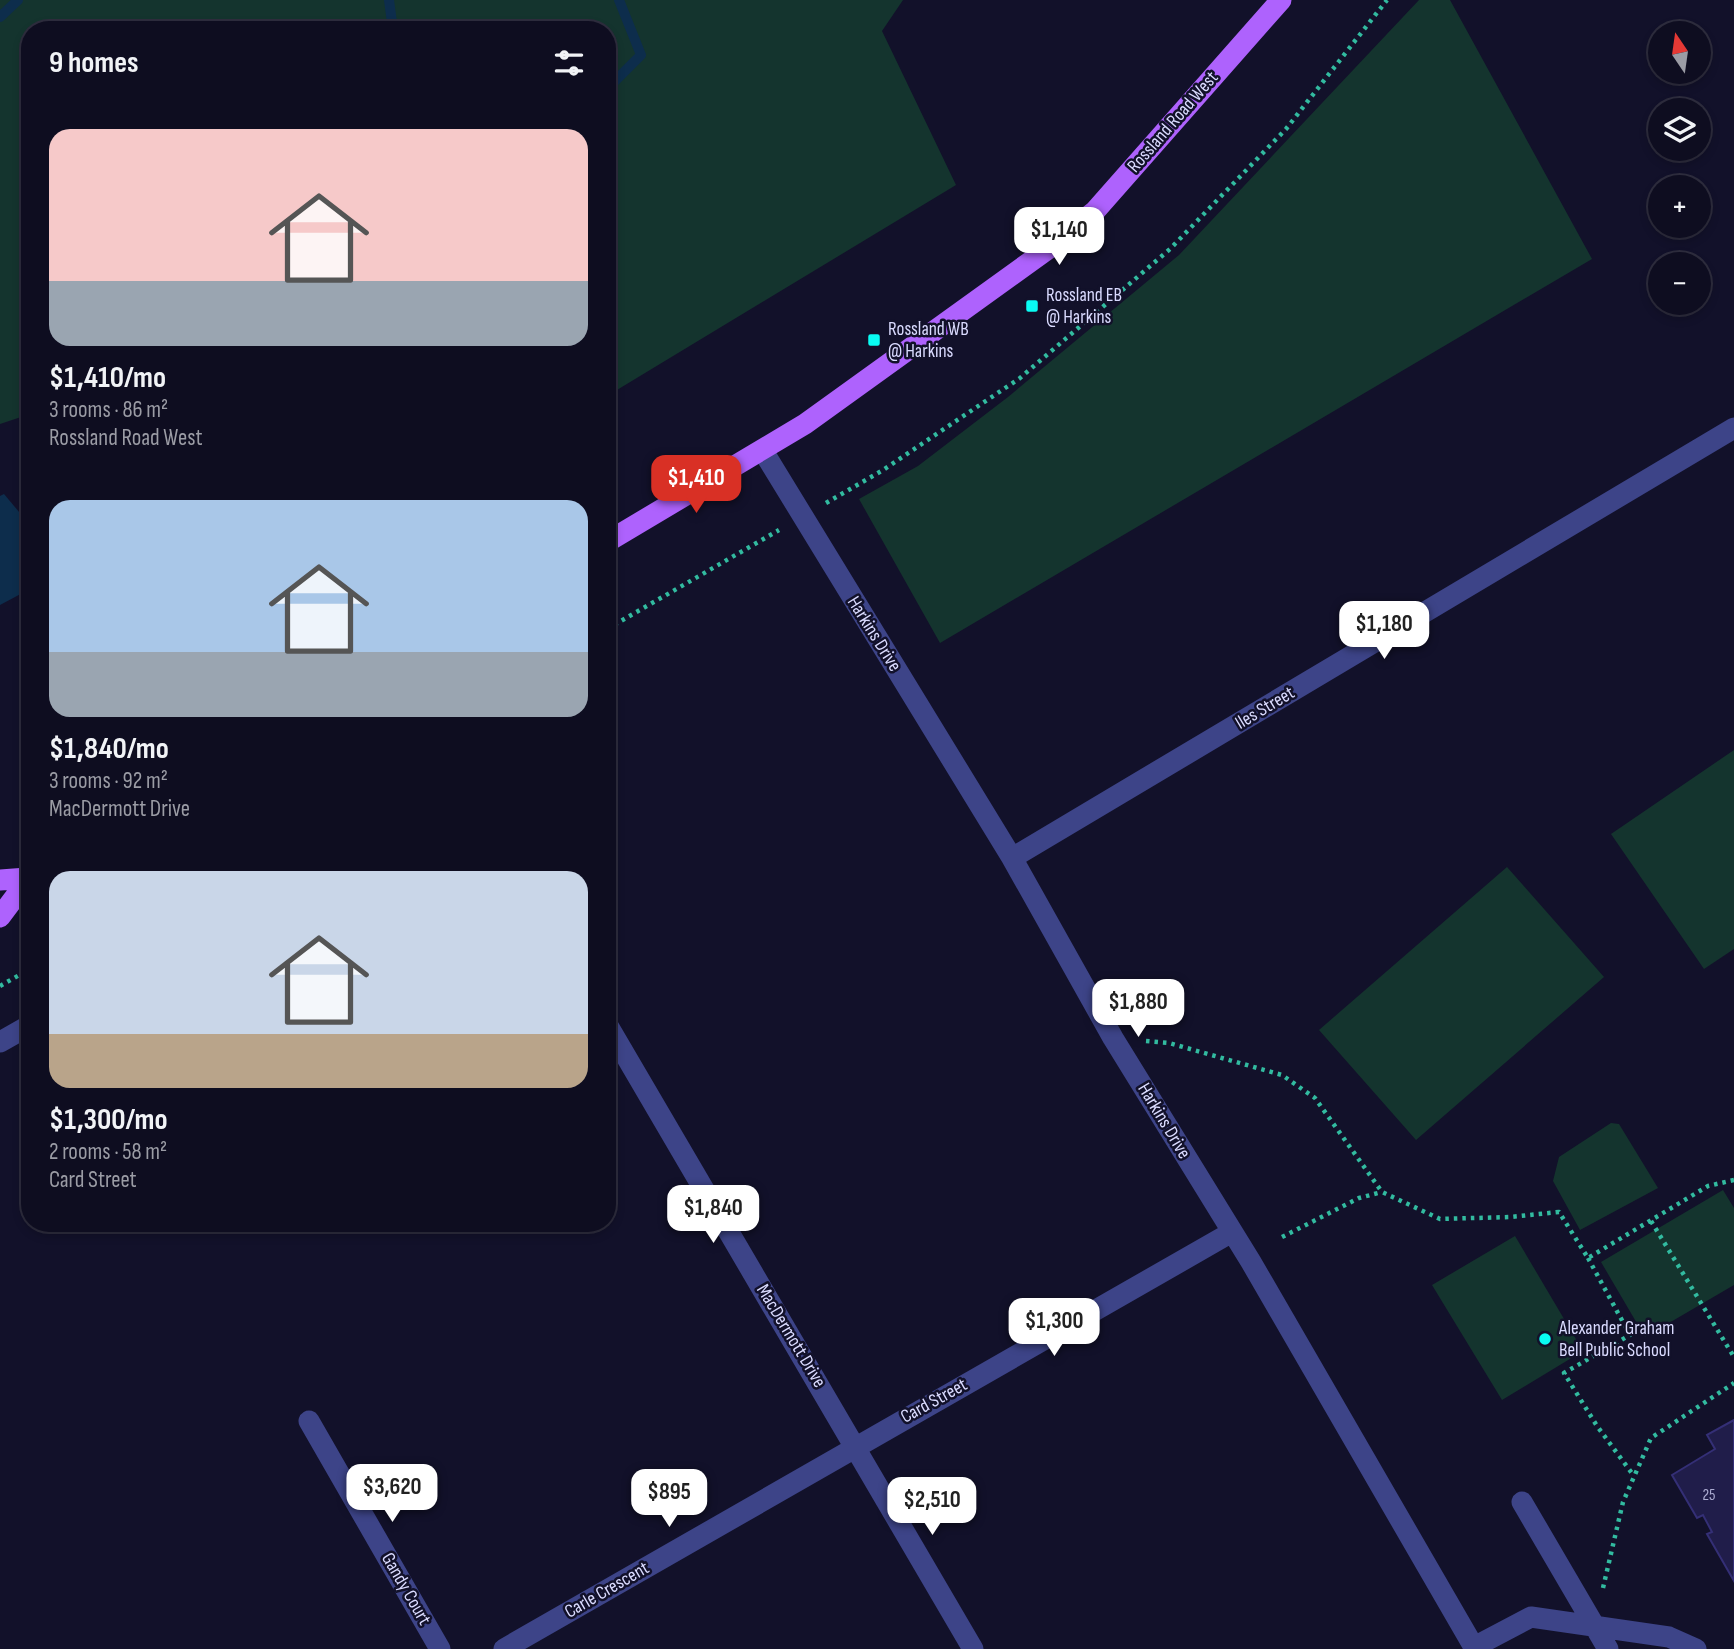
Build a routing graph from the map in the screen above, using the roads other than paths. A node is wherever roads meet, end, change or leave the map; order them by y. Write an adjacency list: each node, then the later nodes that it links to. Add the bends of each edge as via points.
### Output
1 (1281, 0): 3 (main road, Rossland Road West, via 1095,211)
2 (1734, 428): 5 (street, Iles Street)
3 (763, 451): 4 (main road, Rossland Road West); 5 (street, Harkins Drive)
4 (616, 537)
5 (1012, 858): 13 (street, Harkins Drive, via 1113,1038)
6 (21, 878): 7 (main road)
7 (0, 880)
8 (21, 888): 9 (main road)
9 (0, 917)
10 (21, 1030): 12 (street)
11 (616, 1039): 15 (street, MacDermott Drive)
12 (0, 1042)
13 (1232, 1232): 15 (street, Card Street); 18 (street, Harkins Drive)
14 (309, 1421): 19 (street, Gandy Court)
15 (855, 1446): 20 (street, Carle Crescent); 21 (street, MacDermott Drive)
16 (1522, 1503): 17 (street)
17 (1595, 1628): 18 (street, via 1531,1617); 22 (street); 23 (street, via 1669,1637)
18 (1475, 1648)
19 (440, 1649)
20 (504, 1649)
21 (973, 1649)
22 (1608, 1649)
23 (1696, 1649)

